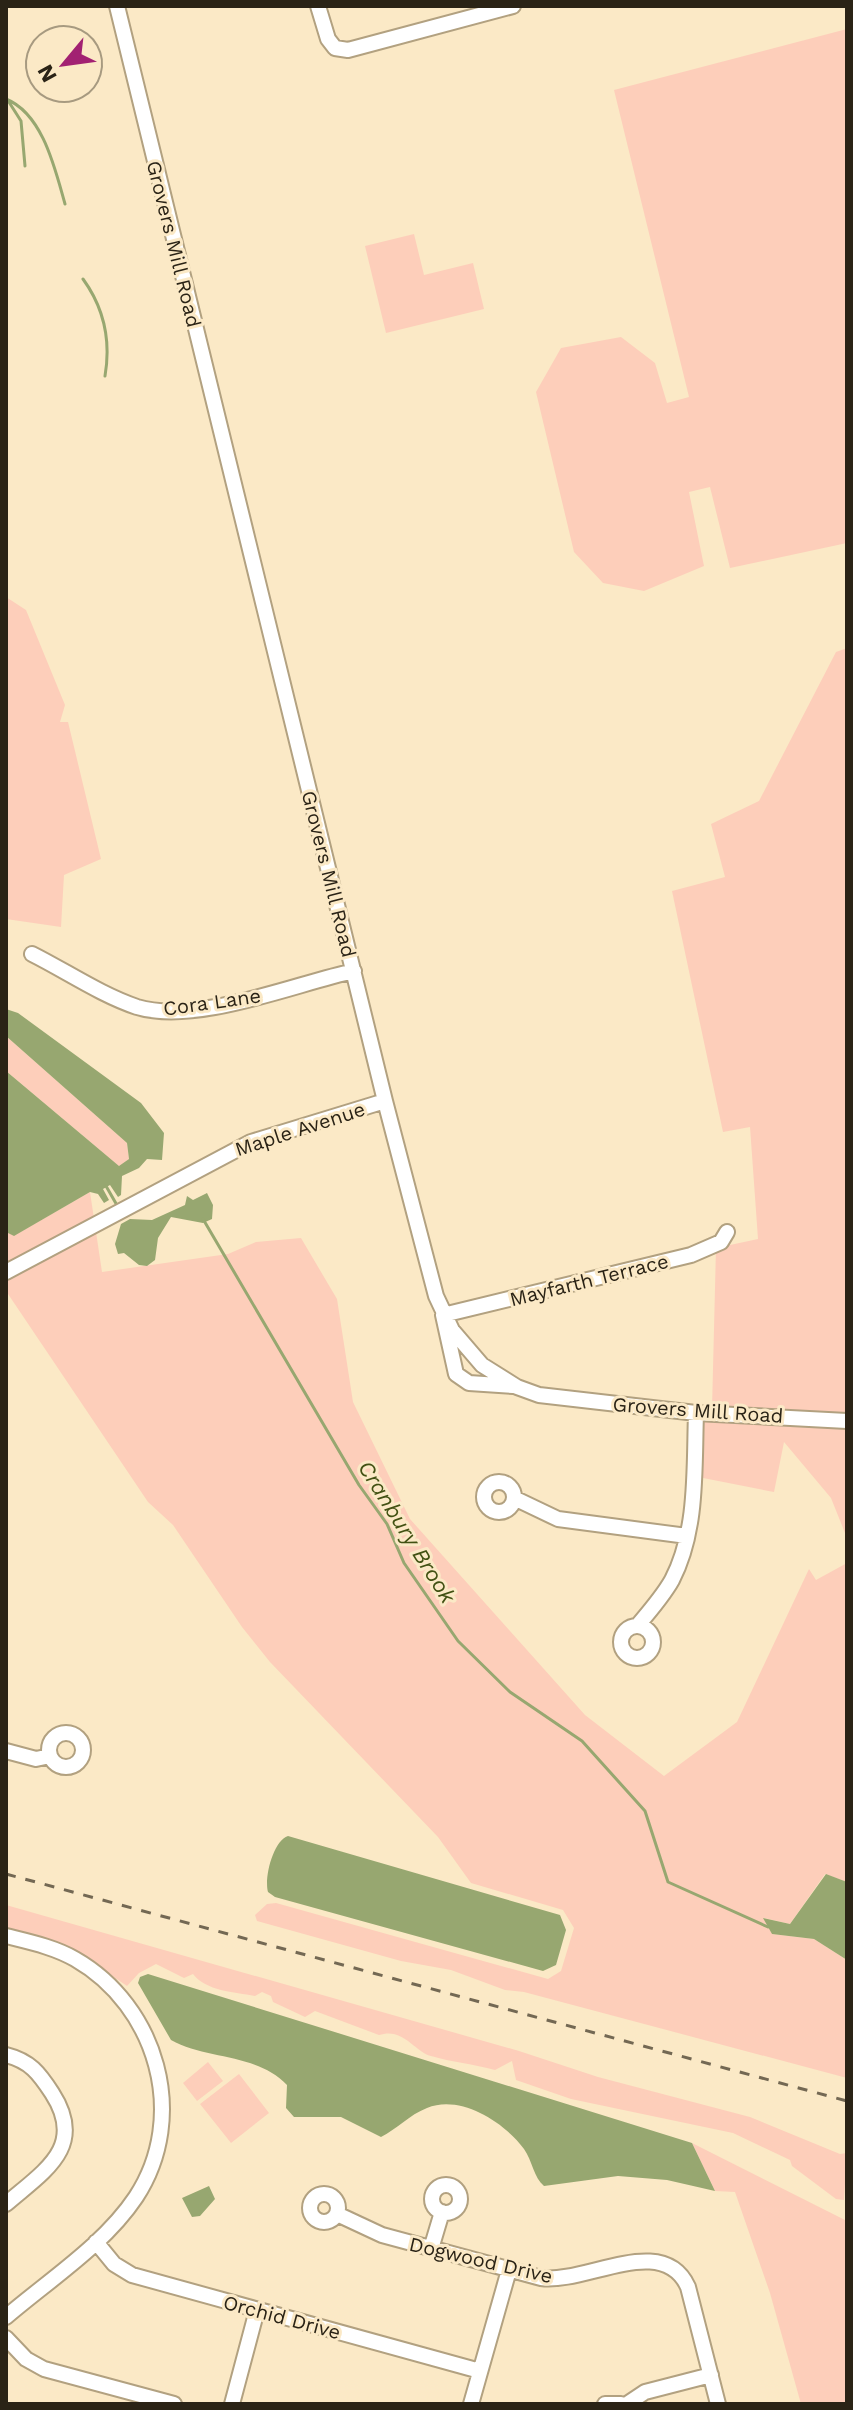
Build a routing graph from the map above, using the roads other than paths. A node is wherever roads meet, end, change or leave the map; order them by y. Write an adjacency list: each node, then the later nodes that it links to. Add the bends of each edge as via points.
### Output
1 (117, 6): 6 (street, Grovers Mill Road)
2 (318, 6): 4 (street, via 328,39 335,48 348,50)
3 (513, 6): 4 (street)
4 (480, 10)
5 (32, 954): 6 (street, Cora Lane, via 127,1003 152,1010 244,1000)
6 (354, 971): 7 (street, Grovers Mill Road)
7 (385, 1101): 9 (street, Maple Avenue, via 251,1142); 10 (street, Grovers Mill Road)
8 (727, 1232): 10 (street, Mayfarth Terrace, via 721,1242 691,1255)
9 (6, 1272)
10 (443, 1315): 11 (street, Grovers Mill Road, via 482,1365); 11 (street, via 456,1374 469,1383)
11 (517, 1387): 12 (street, Grovers Mill Road, via 557,1398)
12 (696, 1413): 13 (street, Grovers Mill Road); 15 (street)
13 (847, 1421)
14 (514, 1498): 15 (street, via 558,1519)
15 (687, 1536): 16 (street, via 671,1582)
16 (638, 1625)
17 (6, 1751): 18 (street, via 36,1759)
18 (50, 1756)
19 (6, 1936): 24 (street, via 61,1952 109,1984 137,2017 156,2062 162,2102 155,2156 136,2197)
20 (6, 2055): 21 (street, via 38,2071 66,2128 56,2158)
21 (6, 2204)
22 (442, 2212): 25 (street)
23 (337, 2214): 25 (street, Dogwood Drive, via 378,2234)
24 (96, 2242): 27 (street, Orchid Drive, via 114,2264 132,2275); 28 (street)
25 (431, 2249): 26 (street, Dogwood Drive)
26 (509, 2270): 30 (street); 31 (street, Dogwood Drive, via 561,2279 643,2260 667,2264 688,2287)
27 (257, 2310): 30 (street, Orchid Drive); 33 (street)
28 (6, 2317)
29 (6, 2338): 32 (street, via 41,2368)
30 (480, 2371): 34 (street)
31 (711, 2375): 36 (street, via 645,2392); 37 (street, Dogwood Drive)
32 (174, 2404)
33 (232, 2404)
34 (471, 2404)
35 (605, 2404): 36 (street)
36 (624, 2404)
37 (718, 2404)

